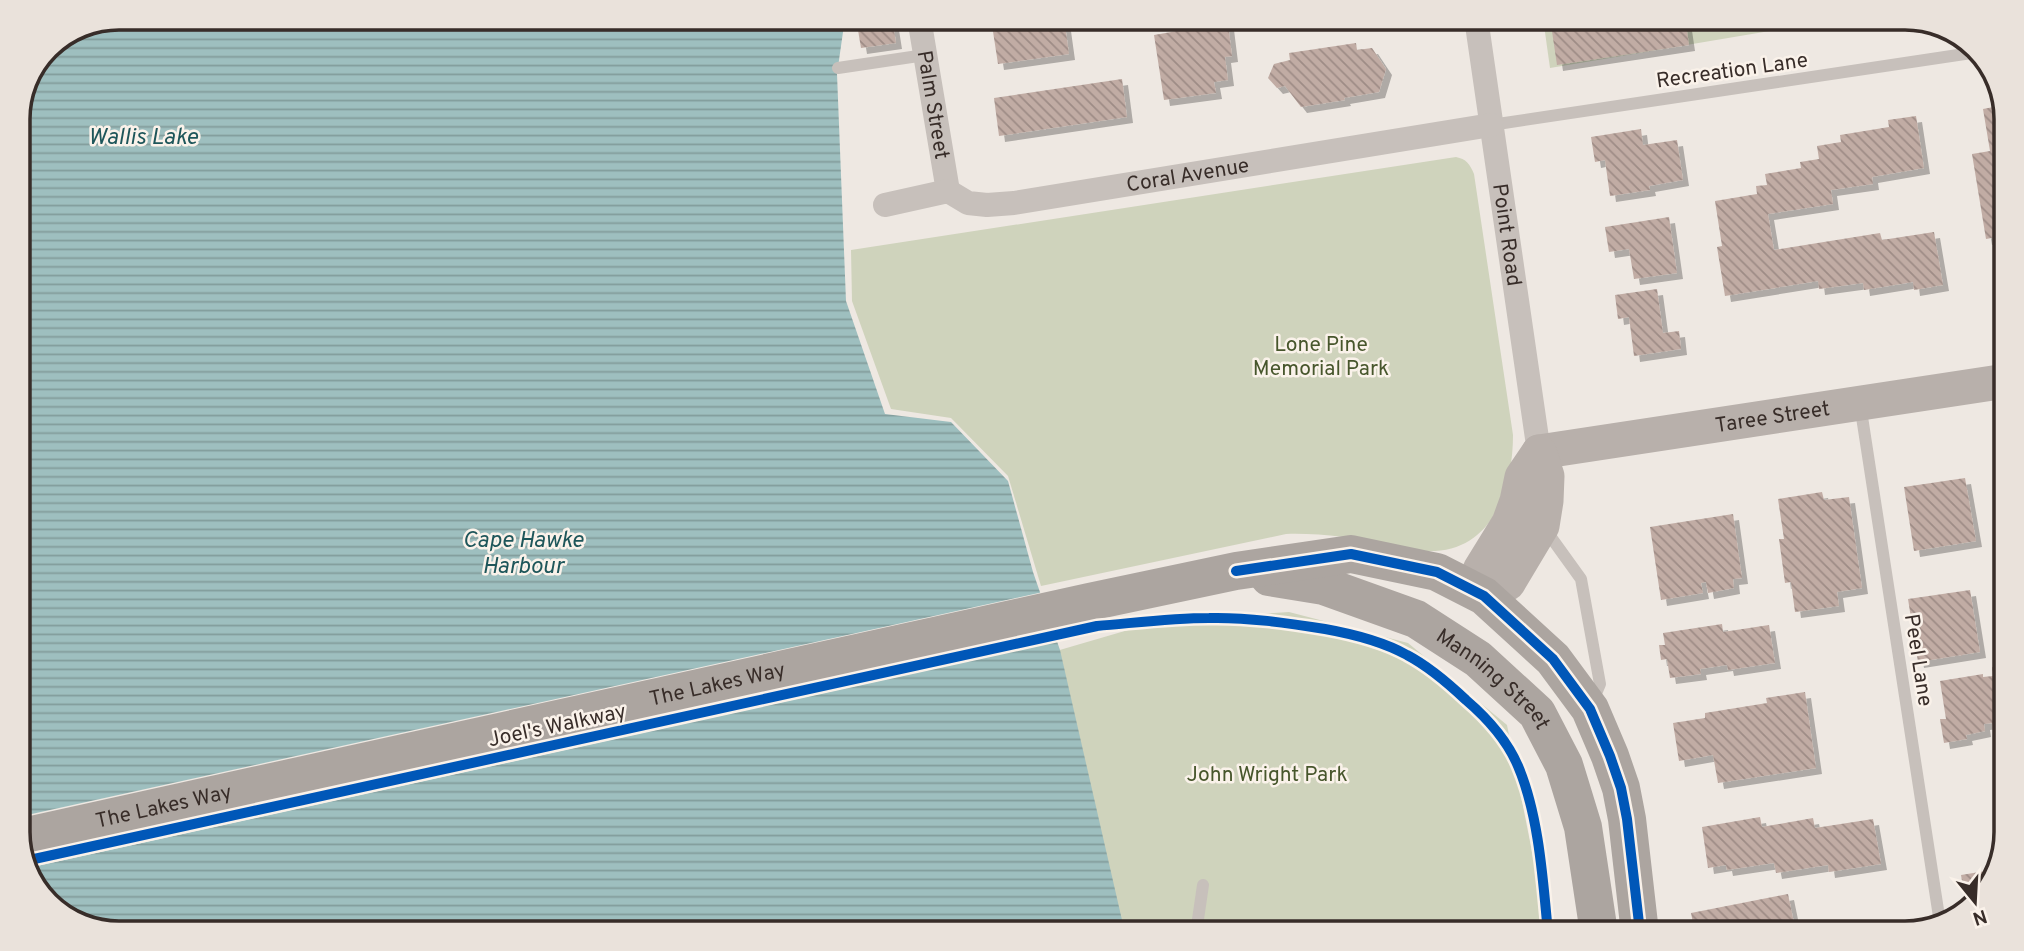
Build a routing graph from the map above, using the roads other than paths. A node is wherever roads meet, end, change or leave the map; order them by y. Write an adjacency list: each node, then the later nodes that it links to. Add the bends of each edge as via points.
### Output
1 (921, 30): 4 (street, Palm Street)
2 (1478, 30): 6 (street, Point Road)
3 (1966, 54): 6 (lane, Recreation Lane)
4 (925, 55): 5 (lane); 7 (street, Palm Street)
5 (838, 68)
6 (1491, 125): 7 (street, Coral Avenue, via 1014,203 968,203); 11 (street, Point Road)
7 (948, 191): 8 (street)
8 (885, 205)
9 (1994, 383): 10 (street, Taree Street)
10 (1860, 403): 11 (street, Taree Street); 21 (lane, Peel Lane)
11 (1539, 452): 12 (street, Point Road, via 1547,476); 15 (street, via 1522,477 1509,523 1480,570)
12 (1542, 526): 15 (street, Point Road, via 1508,583); 17 (lane, via 1581,579 1600,684)
13 (1236, 571): 14 (main road, Manning Street); 15 (main road, Manning Street, via 1351,554 1437,572); 16 (main road, Manning Street)
14 (1324, 586): 15 (main road, via 1354,579 1449,596); 18 (main road, Manning Street, via 1416,619 1478,659)
15 (1484, 596): 17 (main road, Manning Street, via 1553,659); 18 (main road, via 1487,628 1527,685)
16 (1090, 602): 19 (main road, The Lakes Way)
17 (1590, 709): 24 (main road, Manning Street, via 1622,788)
18 (1537, 713): 23 (main road, Manning Street, via 1564,765 1583,827)
19 (30, 835)
20 (1203, 885): 22 (lane)
21 (1939, 915)
22 (1198, 921)
23 (1597, 921)
24 (1639, 921)

